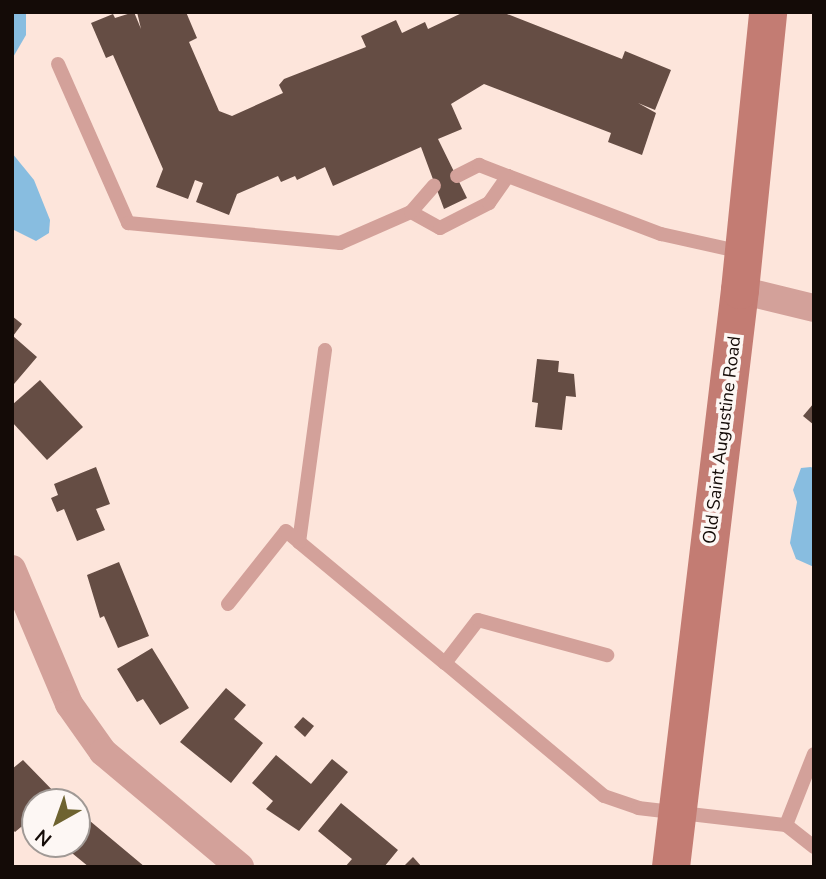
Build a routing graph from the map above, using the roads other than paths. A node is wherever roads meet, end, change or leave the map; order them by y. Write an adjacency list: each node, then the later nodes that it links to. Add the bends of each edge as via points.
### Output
1 (768, 12): 7 (main road, Old Saint Augustine Road)
2 (58, 64): 6 (lane, via 128,223 340,243)
3 (457, 176): 4 (lane, via 479,165)
4 (508, 176): 6 (lane, via 489,204 440,228); 7 (lane, via 661,234)
5 (434, 186): 6 (lane)
6 (411, 212)
7 (742, 271): 8 (street); 16 (main road, Old Saint Augustine Road)
8 (814, 308)
9 (325, 351): 10 (lane)
10 (299, 542): 12 (lane, via 286,531); 14 (lane)
11 (12, 569): 19 (street, via 69,704 103,752)
12 (228, 604)
13 (607, 655): 14 (lane, via 478,620)
14 (445, 663): 16 (lane, via 604,796 638,808)
15 (814, 754): 17 (lane)
16 (677, 810): 17 (lane); 20 (main road, Old Saint Augustine Road)
17 (786, 825): 18 (lane)
18 (814, 847)
19 (232, 864)
20 (671, 867)

